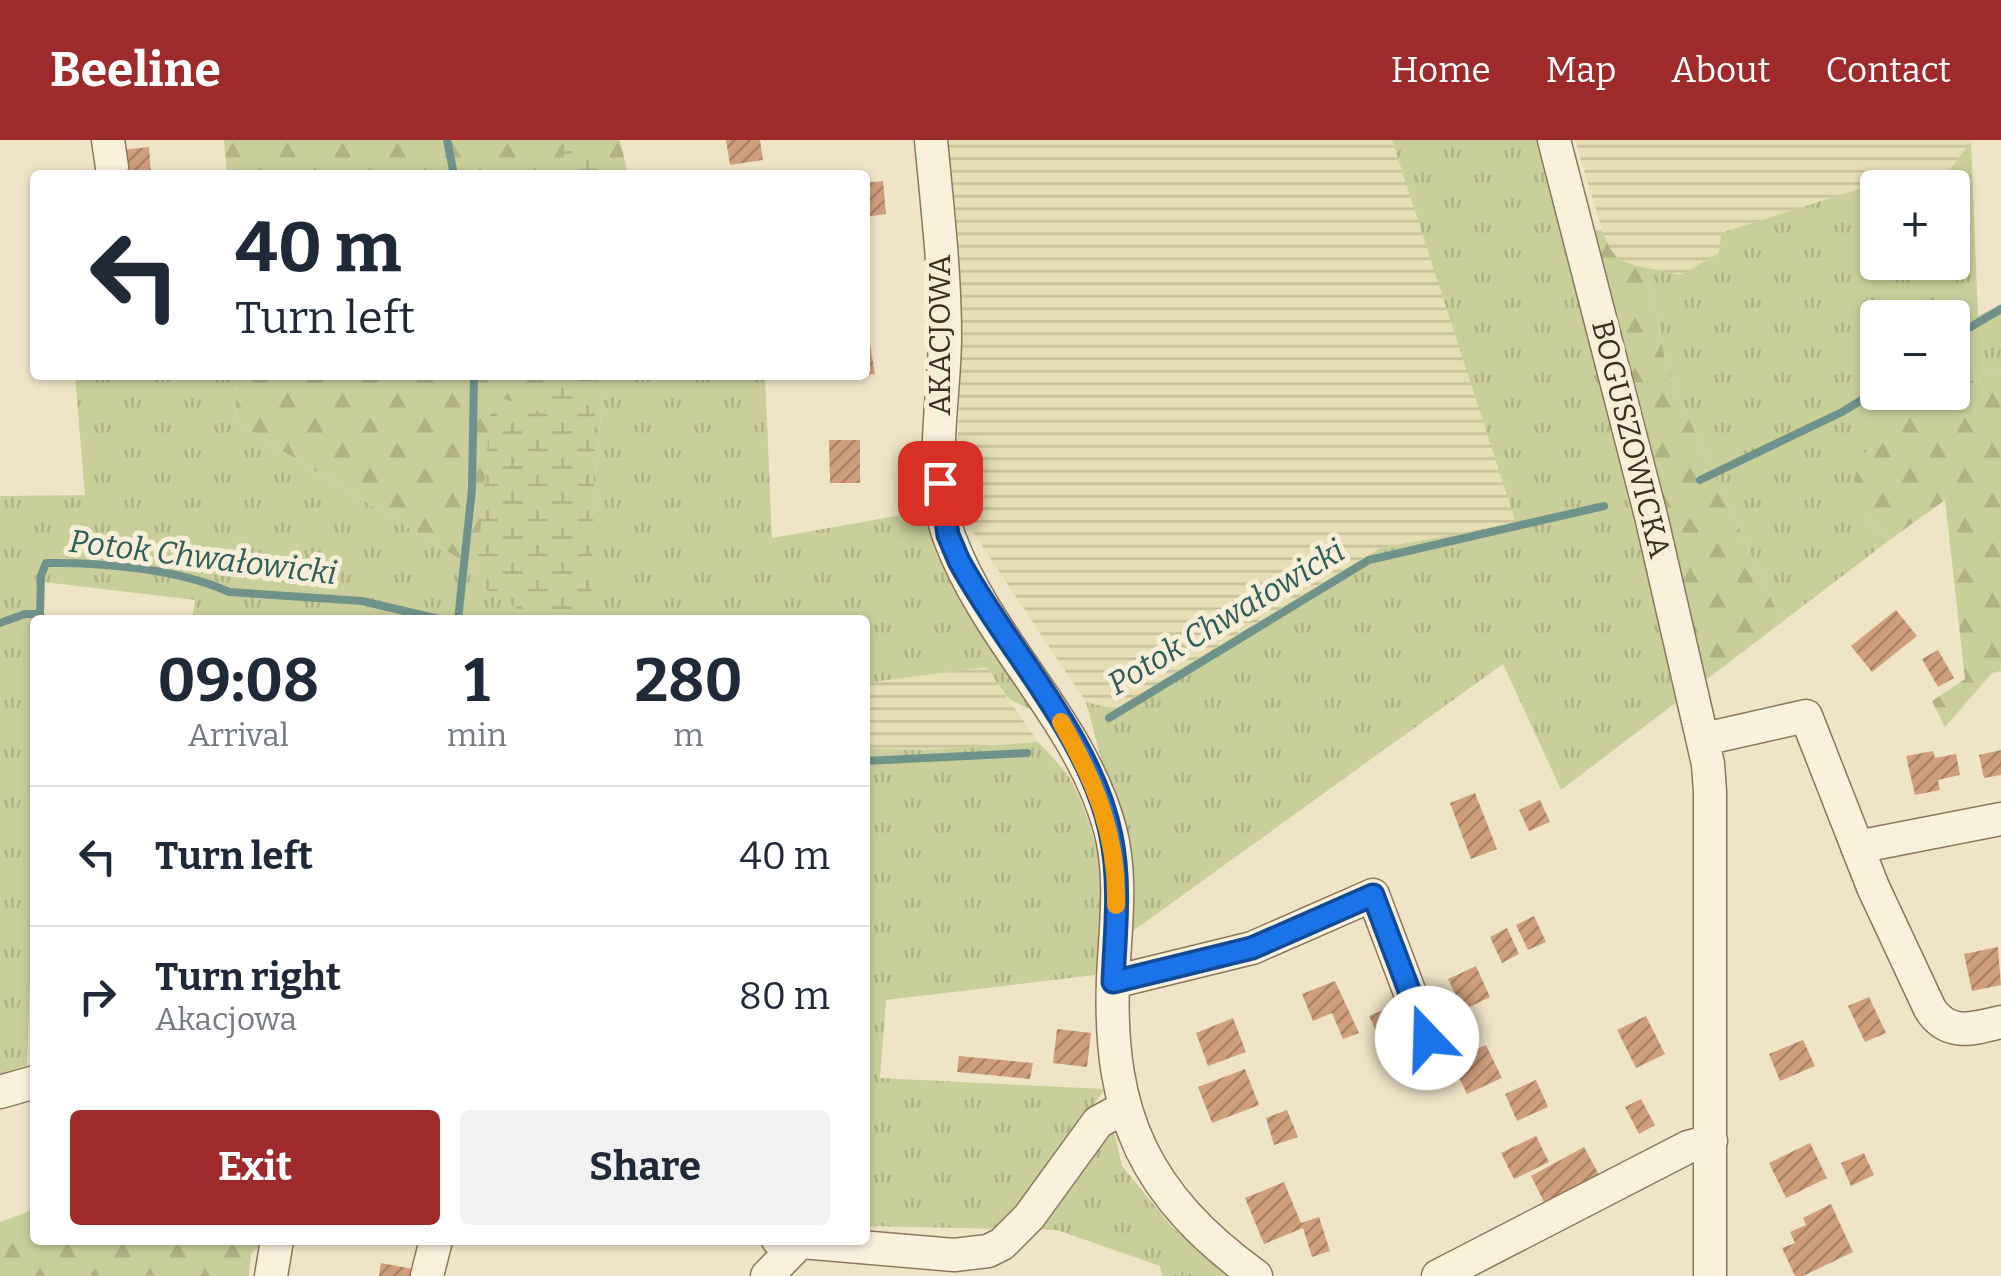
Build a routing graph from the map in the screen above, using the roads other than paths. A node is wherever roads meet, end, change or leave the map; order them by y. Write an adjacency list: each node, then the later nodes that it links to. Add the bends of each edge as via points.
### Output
1 (931, 140): 6 (street, AKACJOWA, via 943,275 940,483 948,535 1101,801 1115,858)
2 (1554, 140): 3 (street, BOGUSZOWICKA)
3 (1704, 739): 5 (street, via 1806,716); 12 (street, BOGUSZOWICKA, via 1710,792)
4 (2001, 819): 5 (street)
5 (1857, 847): 7 (street, via 1936,1018 1958,1029)
6 (1113, 982): 8 (street, via 1252,948 1373,895); 11 (street, AKACJOWA, via 1114,1063)
7 (2001, 1022)
8 (1427, 1038)
9 (30, 1083): 10 (street)
10 (0, 1092)
11 (1124, 1108): 17 (street, via 1098,1122); 21 (street, AKACJOWA, via 1172,1201)
12 (1710, 1140): 22 (street); 23 (street, BOGUSZOWICKA)
13 (276, 1245): 18 (street)
14 (435, 1245): 19 (street)
15 (797, 1245): 20 (street)
16 (842, 1245): 17 (street)
17 (986, 1264)
18 (271, 1276)
19 (428, 1276)
20 (768, 1276)
21 (1256, 1276)
22 (1438, 1276)
23 (1710, 1276)

